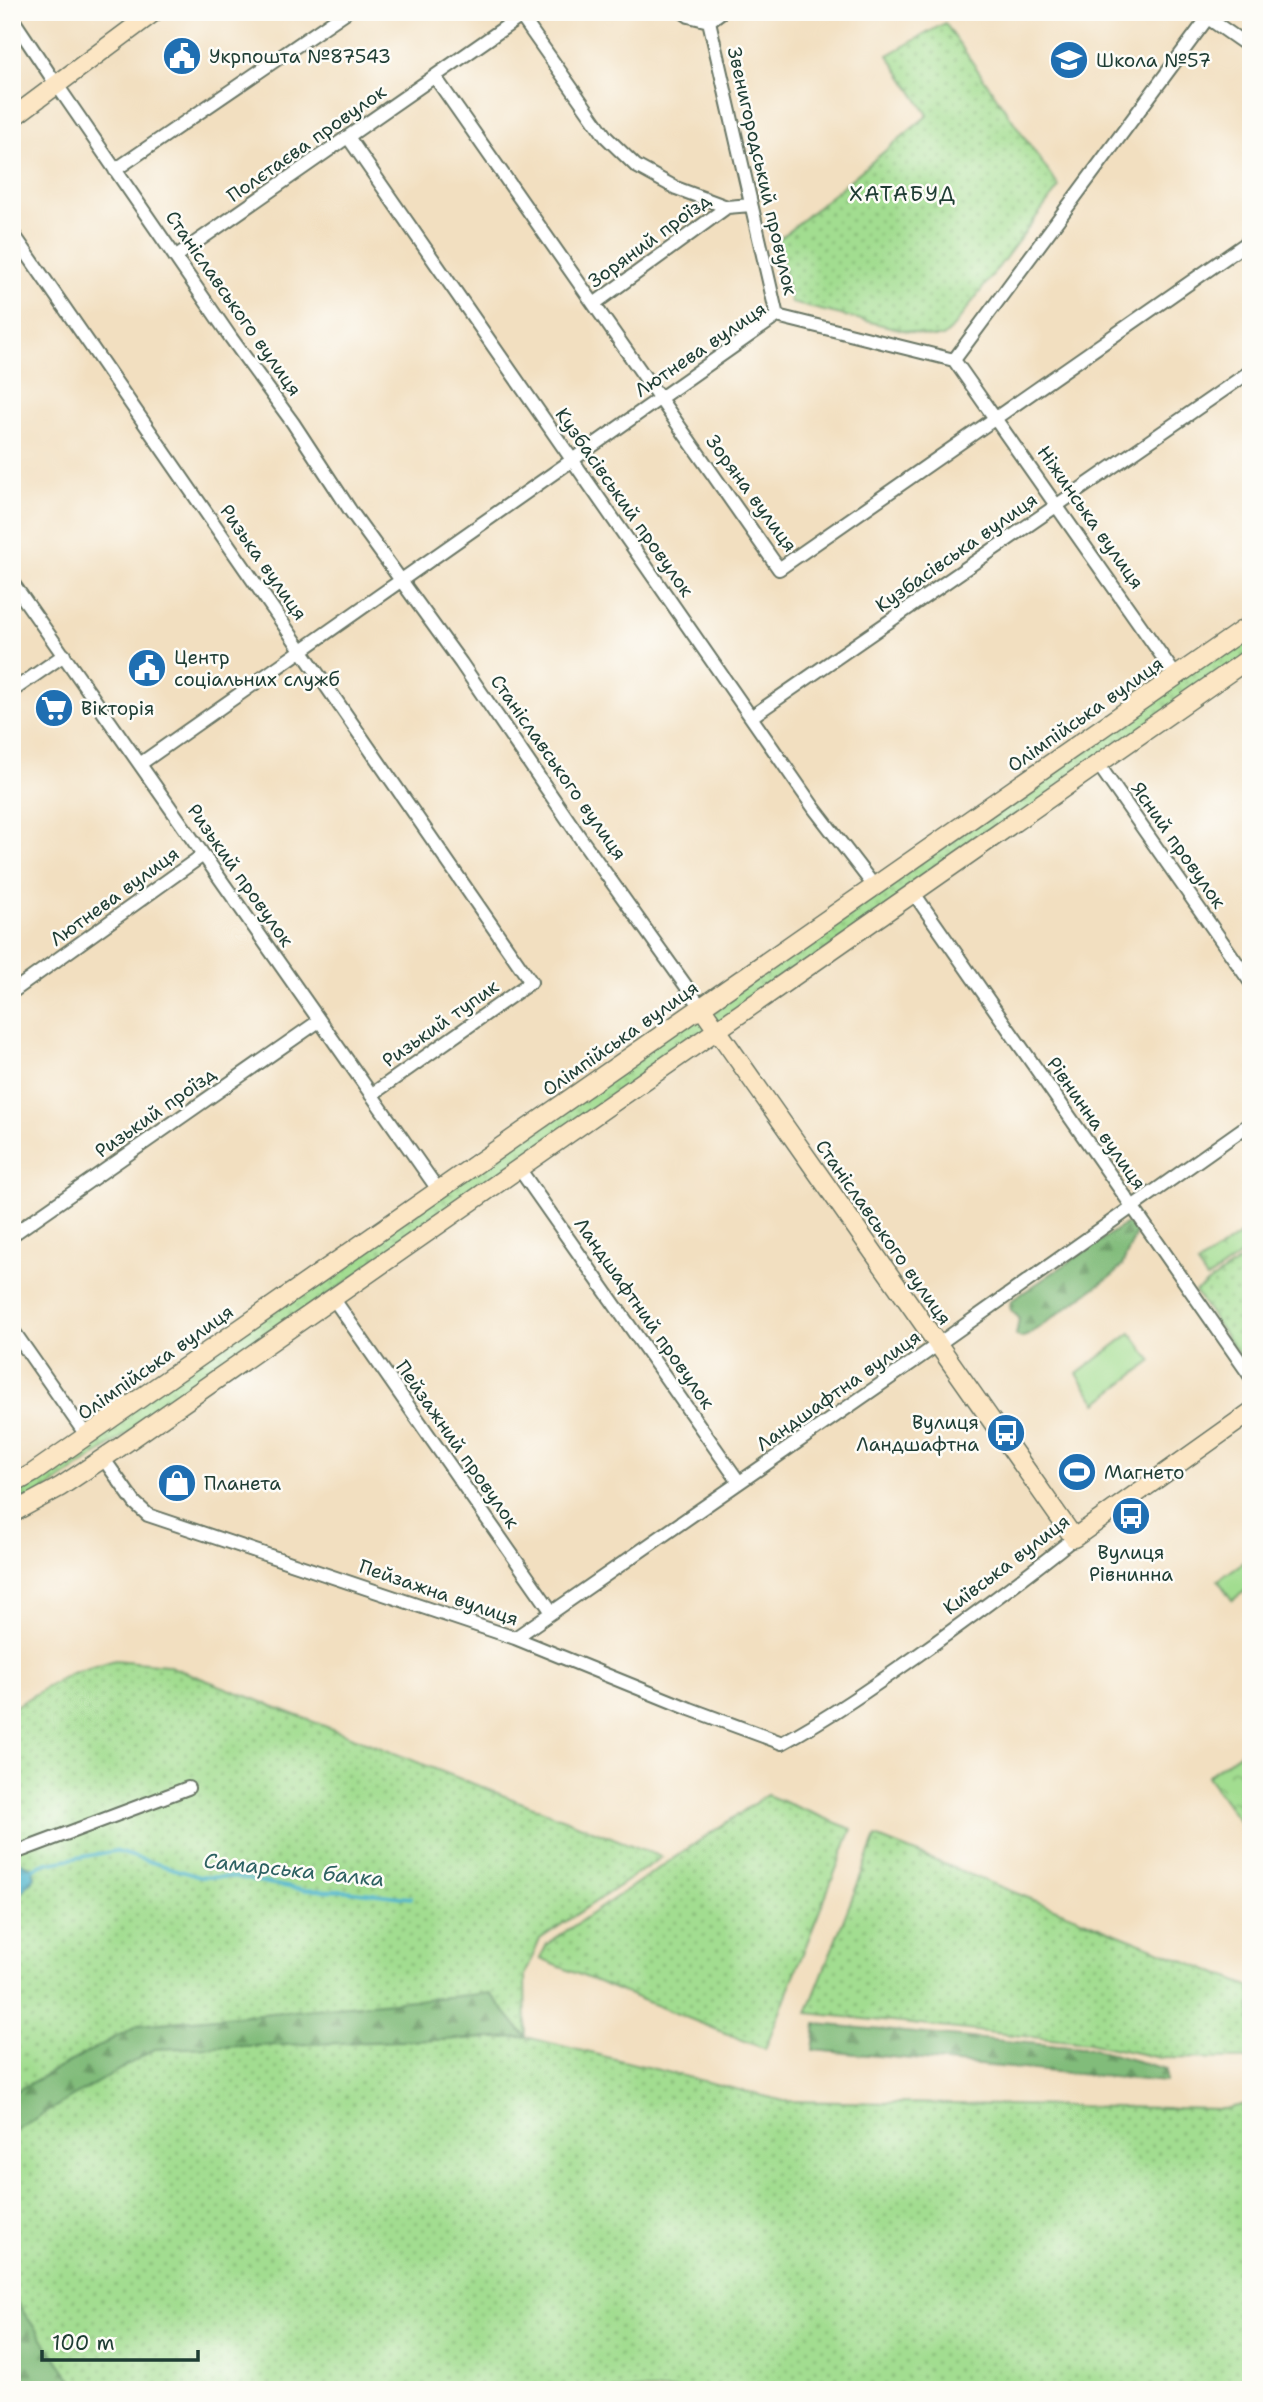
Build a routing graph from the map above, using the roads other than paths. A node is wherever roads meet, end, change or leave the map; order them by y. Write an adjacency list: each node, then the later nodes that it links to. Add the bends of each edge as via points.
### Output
1 (154, 12): 11 (main road)
2 (346, 12): 15 (street)
3 (683, 12): 8 (street)
4 (721, 12): 8 (street)
5 (524, 14): 10 (street, Полєтаєва провулок); 17 (street, via 606,137 636,166 676,188)
6 (1210, 15): 9 (street); 24 (street)
7 (12, 18): 11 (street, Станіславського вулиця)
8 (709, 21): 16 (street, Звенигородський провулок)
9 (1251, 48)
10 (435, 77): 14 (street, Полєтаєва провулок); 22 (street, Зоряна вулиця)
11 (55, 83): 12 (main road); 13 (main road); 15 (street, Станіславського вулиця)
12 (12, 108)
13 (12, 118)
14 (348, 137): 21 (street, Полєтаєва провулок); 28 (street, Кузбасівський провулок)
15 (115, 170): 21 (street, Станіславського вулиця)
16 (751, 205): 17 (street); 23 (street, Звенигородський провулок)
17 (727, 206): 22 (street, Зоряний проїзд)
18 (12, 232): 20 (street, Ризька вулиця)
19 (1251, 240): 27 (street, Зоряна вулиця)
20 (18, 251): 33 (street, Ризька вулиця)
21 (175, 257): 30 (street, Станіславського вулиця)
22 (594, 304): 26 (street, Зоряна вулиця)
23 (777, 316): 24 (street, Лютнева вулиця); 26 (street, Лютнева вулиця)
24 (954, 360): 27 (street, Ніжинська вулиця)
25 (1251, 371): 29 (street, Кузбасівська вулиця)
26 (660, 398): 27 (street, Зоряна вулиця, via 779,569); 28 (street, Лютнева вулиця)
27 (995, 418): 29 (street, Ніжинська вулиця)
28 (572, 460): 30 (street, Лютнева вулиця); 39 (street, Кузбасівський провулок)
29 (1057, 506): 36 (street, Ніжинська вулиця); 39 (street, Кузбасівська вулиця)
30 (401, 580): 33 (street, Лютнева вулиця); 48 (street, Станіславського вулиця)
31 (12, 582): 34 (street, Ризький провулок)
32 (1251, 624): 36 (main road, Олімпійська вулиця)
33 (301, 650): 40 (street, Лютнева вулиця); 45 (street, Ризька вулиця)
34 (64, 655): 37 (street); 40 (street, Ризький провулок)
35 (1251, 657): 38 (main road)
36 (1176, 676): 38 (main road, Ніжинська вулиця); 43 (main road, Олімпійська вулиця)
37 (12, 691)
38 (1192, 699): 41 (main road)
39 (751, 717): 43 (street, Кузбасівський провулок)
40 (139, 764): 42 (street, Ризький провулок)
41 (1098, 764): 44 (main road); 46 (street, Ясний провулок)
42 (203, 855): 47 (street, Лютнева вулиця); 49 (street, Ризький провулок)
43 (874, 886): 48 (main road, Олімпійська вулиця)
44 (913, 892): 50 (main road); 55 (street, Рівнинна вулиця)
45 (531, 982): 51 (street, Ризький тупик)
46 (1251, 984)
47 (12, 992)
48 (701, 1007): 50 (main road, Станіславського вулиця); 54 (main road, Олімпійська вулиця)
49 (319, 1021): 51 (street, Ризький провулок); 56 (street, Ризький проїзд)
50 (718, 1029): 53 (main road); 59 (main road, Станіславського вулиця)
51 (371, 1095): 54 (street, Ризький провулок)
52 (1251, 1123): 55 (street, Ландшафтна вулиця)
53 (518, 1167): 57 (main road); 64 (street, Ландшафтний провулок)
54 (439, 1191): 62 (main road, Олімпійська вулиця)
55 (1132, 1206): 59 (street, Ландшафтна вулиця); 60 (street, Рівнинна вулиця)
56 (12, 1235)
57 (333, 1298): 63 (main road); 68 (street, Пейзажний провулок)
58 (12, 1329): 62 (street)
59 (937, 1345): 64 (street, Ландшафтна вулиця); 67 (main road, Станіславського вулиця)
60 (1251, 1377)
61 (1251, 1412): 67 (main road, Київська вулиця)
62 (86, 1436): 63 (main road); 65 (main road, Олімпійська вулиця)
63 (103, 1458): 66 (main road); 69 (street, Пейзажна вулиця, via 148,1515)
64 (739, 1482): 68 (street, Ландшафтна вулиця)
65 (12, 1485)
66 (12, 1513)
67 (1074, 1538): 70 (street, Київська вулиця, via 867,1691)
68 (552, 1612): 69 (street, Ландшафтна вулиця)
69 (514, 1638): 70 (street, Пейзажна вулиця)
70 (782, 1743)
71 (188, 1788): 72 (street)
72 (12, 1854)

